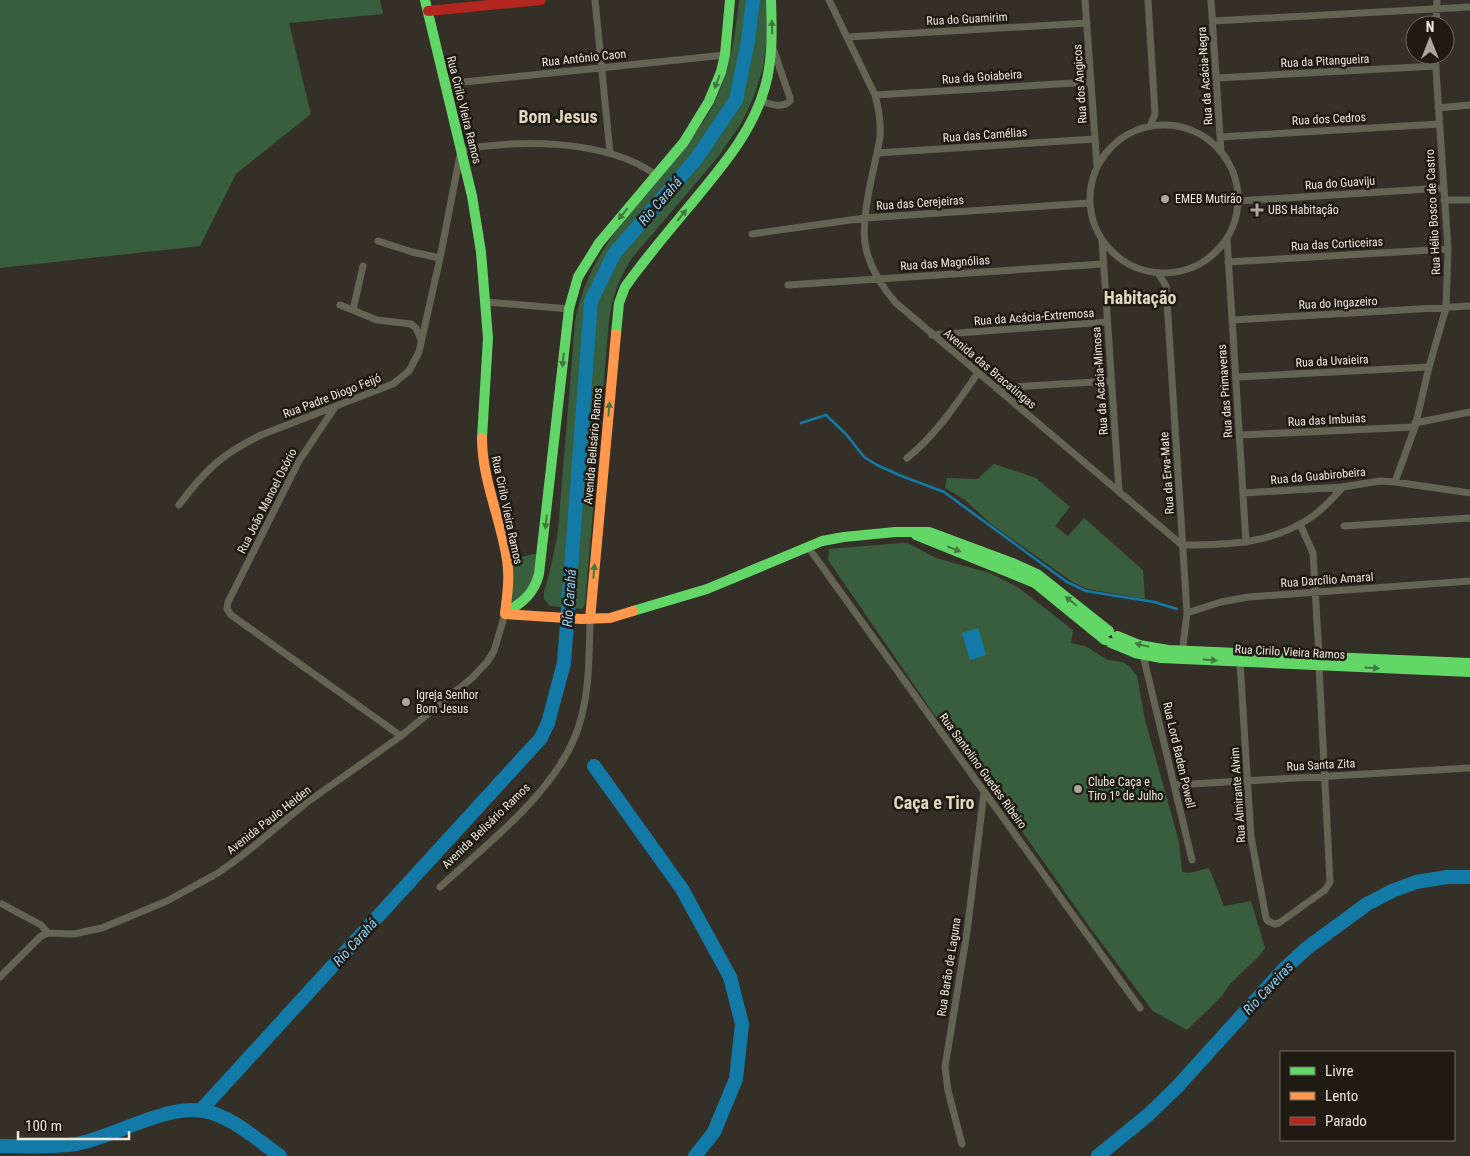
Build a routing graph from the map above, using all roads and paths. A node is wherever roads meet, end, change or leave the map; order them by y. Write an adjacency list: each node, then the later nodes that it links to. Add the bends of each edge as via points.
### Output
1 (425, 0): 14 (main road, Rua Cirilo Vieira Ramos)
2 (541, 0): 11 (main road)
3 (595, 0): 22 (street)
4 (730, 0): 20 (main road)
5 (771, 0): 19 (main road, Avenida Belisário Ramos, one-way to 5)
6 (829, 0): 18 (street, Avenida das Bracatingas)
7 (1086, 0): 17 (street, Rua dos Angicos)
8 (1148, 0): 30 (street)
9 (1211, 0): 16 (street, Rua da Acácia-Negra)
10 (1437, 0): 13 (street)
11 (499, 2): 14 (main road)
12 (1470, 7): 13 (street)
13 (1437, 10): 15 (street); 16 (street)
14 (428, 11): 25 (main road, Rua Cirilo Vieira Ramos)
15 (1437, 15)
16 (1213, 21): 23 (street, Rua da Acácia-Negra)
17 (1087, 23): 18 (street, Rua do Guamirim); 24 (street, Rua dos Angicos)
18 (848, 37): 26 (street, Avenida das Bracatingas)
19 (772, 45): 27 (main road, Avenida Belisário Ramos); 27 (street, via 790,101 780,106)
20 (725, 55): 22 (street, Rua Antônio Caon); 41 (main road, one-way to 41, via 716,86 701,116)
21 (1436, 66): 23 (street, Rua da Pitangueira); 29 (street, Rua Hélio Bosco de Castro)
22 (602, 68): 25 (street, Rua Antônio Caon); 38 (street)
23 (1216, 78): 34 (street, Rua da Acácia-Negra)
24 (1091, 82): 26 (street, Rua da Goiabeira); 35 (street, Rua dos Angicos)
25 (444, 84): 36 (main road, Rua Cirilo Vieira Ramos)
26 (875, 95): 39 (street, Avenida das Bracatingas, via 880,125)
27 (761, 101): 98 (main road, Avenida Belisário Ramos, one-way to 27, via 616,323 625,287 734,150)
28 (1470, 105): 29 (street)
29 (1438, 108): 32 (street, Rua Hélio Bosco de Castro)
30 (1155, 114): 31 (street); 33 (street)
31 (1162, 124): 33 (street); 37 (street, via 1201,134)
32 (1440, 124): 34 (street, Rua dos Cedros); 42 (street, Rua Hélio Bosco de Castro)
33 (1150, 126): 40 (street, via 1124,136)
34 (1220, 137): 37 (street, Rua da Acácia-Negra)
35 (1095, 139): 39 (street, Rua das Camélias); 40 (street, Rua dos Angicos)
36 (461, 150): 38 (street, via 533,144); 53 (street, Rua Padre Diogo Feijó); 62 (main road, Rua Cirilo Vieira Ramos, via 477,219)
37 (1221, 151): 45 (street, via 1234,175)
38 (610, 153): 41 (street, via 632,160)
39 (877, 153): 47 (street, Avenida das Bracatingas)
40 (1097, 166): 46 (street, via 1091,184)
41 (656, 175): 66 (main road, one-way to 66, via 587,261 578,277)
42 (1444, 188): 43 (street, Rua Hélio Bosco de Castro); 45 (street, Rua do Guaviju)
43 (1444, 200): 44 (street); 52 (street, Rua Hélio Bosco de Castro)
44 (1470, 200)
45 (1238, 201): 49 (street, via 1235,220)
46 (1090, 203): 47 (street, Rua das Cerejeiras); 50 (street, via 1093,222)
47 (865, 218): 48 (street, Rua das Cerejeiras); 59 (street, Avenida das Bracatingas, via 866,248)
48 (752, 234)
49 (1227, 238): 54 (street, Rua das Primaveras); 57 (street, via 1213,255 1194,267)
50 (1102, 240): 55 (street, Rua da Acácia-Mimosa); 58 (street, via 1120,259)
51 (378, 241): 53 (street)
52 (1448, 249): 54 (street, Rua das Corticeiras); 65 (street, Rua Hélio Bosco de Castro)
53 (440, 258): 71 (street, Rua Padre Diogo Feijó)
54 (1228, 262): 68 (street, Rua das Primaveras)
55 (1103, 264): 59 (street, Rua das Magnólias); 69 (street, Rua da Acácia-Mimosa)
56 (363, 266): 67 (street)
57 (1173, 272): 58 (street); 61 (street)
58 (1158, 273): 61 (street, Rua da Erva-Mate)
59 (878, 279): 60 (street, Rua das Magnólias); 70 (street, Avenida das Bracatingas, via 896,303)
60 (788, 285)
61 (1166, 286): 92 (street, Rua da Erva-Mate)
62 (486, 302): 66 (street); 97 (main road, Rua Cirilo Vieira Ramos, via 488,338 482,450 507,560)
63 (340, 305): 67 (street)
64 (1470, 306): 65 (street, Rua do Ingazeiro)
65 (1446, 308): 68 (street, Rua do Ingazeiro); 72 (street, Rua Hélio Bosco de Castro)
66 (569, 309): 97 (main road, one-way to 97, via 538,580 530,597)
67 (353, 310): 71 (street, via 377,320 412,324)
68 (1232, 320): 74 (street, Rua das Primaveras)
69 (1107, 322): 70 (street, Rua da Acácia-Extremosa); 75 (street, Rua da Acácia-Mimosa)
70 (932, 335): 73 (street, Avenida das Bracatingas)
71 (421, 340): 77 (street, Rua Padre Diogo Feijó, via 415,361 402,378)
72 (1429, 367): 74 (street, Rua da Uvaieira); 79 (street, Rua Hélio Bosco de Castro)
73 (978, 373): 76 (street, Avenida das Bracatingas); 81 (street, via 925,443)
74 (1236, 377): 80 (street, Rua das Primaveras)
75 (1111, 381): 76 (street); 84 (street, Rua da Acácia-Mimosa)
76 (996, 388): 84 (street, Avenida das Bracatingas)
77 (336, 407): 87 (street, Rua Padre Diogo Feijó, via 261,435 226,454 196,482); 106 (street, Rua João Manoel Osório, via 299,461 227,609)
78 (1470, 412): 79 (street, Rua das Imbuias)
79 (1415, 425): 80 (street, Rua das Imbuias); 82 (street, Rua Hélio Bosco de Castro)
80 (1240, 435): 85 (street, Rua das Primaveras)
81 (908, 458)
82 (1395, 482): 83 (street, Rua da Guabirobeira); 86 (street, Rua da Guabirobeira)
83 (1343, 487): 85 (street, Rua da Guabirobeira); 89 (street, via 1324,507)
84 (1118, 491): 92 (street, Avenida das Bracatingas)
85 (1243, 493): 91 (street, Rua das Primaveras)
86 (1470, 493)
87 (179, 505)
88 (1470, 518): 90 (street)
89 (1300, 524): 91 (street); 95 (street, via 1313,553)
90 (1344, 526)
91 (1246, 542): 92 (street)
92 (1182, 545): 96 (street, Rua da Erva-Mate)
93 (808, 547): 98 (main road, Rua Cirilo Vieira Ramos, via 686,597 618,617); 99 (main road, Rua Cirilo Vieira Ramos, via 844,537 908,532 1030,581); 111 (street, Rua Santolino Guedes Ribeiro)
94 (1470, 581): 95 (street, Rua Darcílio Amaral)
95 (1315, 592): 96 (street, Rua Darcílio Amaral, via 1234,599); 102 (street)
96 (1187, 612): 100 (street, Rua da Erva-Mate)
97 (505, 614): 98 (main road, Rua Cirilo Vieira Ramos); 106 (street, Avenida Paulo Heiden, via 494,651 480,670)
98 (585, 619): 113 (street, Avenida Belisário Ramos, via 589,659 585,696 574,738 565,757 531,802)
99 (1111, 638): 100 (main road, Rua Cirilo Vieira Ramos, one-way to 99); 101 (main road, Rua Cirilo Vieira Ramos)
100 (1182, 655): 101 (main road, Rua Cirilo Vieira Ramos); 102 (main road, Rua Cirilo Vieira Ramos); 103 (main road, Rua Cirilo Vieira Ramos, one-way to 103)
101 (1143, 656): 110 (street, Rua Lord Baden Powell)
102 (1319, 661): 103 (main road, Rua Cirilo Vieira Ramos); 104 (main road, Rua Cirilo Vieira Ramos); 105 (main road, Rua Cirilo Vieira Ramos, one-way to 105); 108 (street)
103 (1240, 662): 109 (street, Rua Almirante Alvim)
104 (1470, 663)
105 (1470, 672)
106 (401, 736): 115 (street, Avenida Paulo Heiden, via 198,885 102,928 74,934)
107 (1470, 768): 108 (street, Rua Santa Zita)
108 (1325, 776): 109 (street, Rua Santa Zita); 109 (street, Rua Almirante Alvim, via 1330,882 1325,890 1279,923 1271,923 1266,918 1253,850)
109 (1247, 780): 110 (street, Rua Santa Zita)
110 (1174, 784): 112 (street, Rua Lord Baden Powell)
111 (984, 792): 117 (street, Rua Santolino Guedes Ribeiro); 118 (street, Rua Barão de Laguna, via 967,932 945,1067)
112 (1192, 860)
113 (440, 887)
114 (2, 904): 115 (street, via 40,925)
115 (48, 933): 116 (street, via 32,943)
116 (0, 977)
117 (1140, 1008)
118 (962, 1144)

